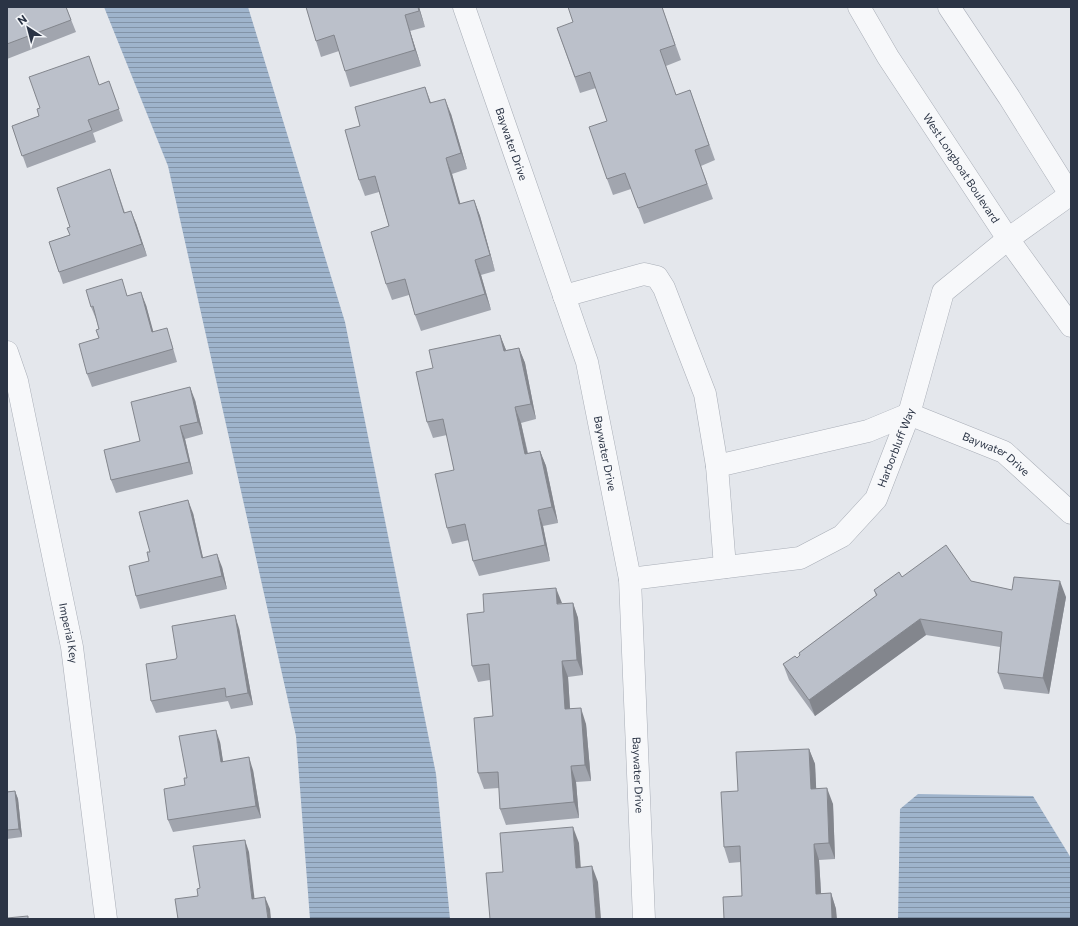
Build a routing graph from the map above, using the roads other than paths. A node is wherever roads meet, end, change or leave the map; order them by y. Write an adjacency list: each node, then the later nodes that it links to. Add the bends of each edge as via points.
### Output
1 (464, 7): 6 (street, Baywater Drive)
2 (859, 7): 5 (street, West Longboat Boulevard, via 888,57)
3 (949, 7): 4 (street)
4 (1071, 195): 5 (street, Harborbluff Way)
5 (1008, 239): 7 (street, West Longboat Boulevard); 10 (street, Harborbluff Way, via 944,292)
6 (564, 296): 11 (street, via 644,274 657,278 664,288 705,394); 14 (street, Baywater Drive, via 587,362)
7 (1071, 326)
8 (7, 352): 9 (street, Imperial Key)
9 (12, 381): 15 (street, Imperial Key, via 72,647)
10 (908, 414): 11 (street, via 868,431); 12 (street, Baywater Drive, via 1004,452); 13 (street, Harborbluff Way, via 876,499 842,536 800,558)
11 (717, 466): 13 (street)
12 (1071, 513)
13 (725, 567): 14 (street, Harborbluff Way)
14 (630, 579): 16 (street, Baywater Drive)
15 (106, 919)
16 (644, 919)

